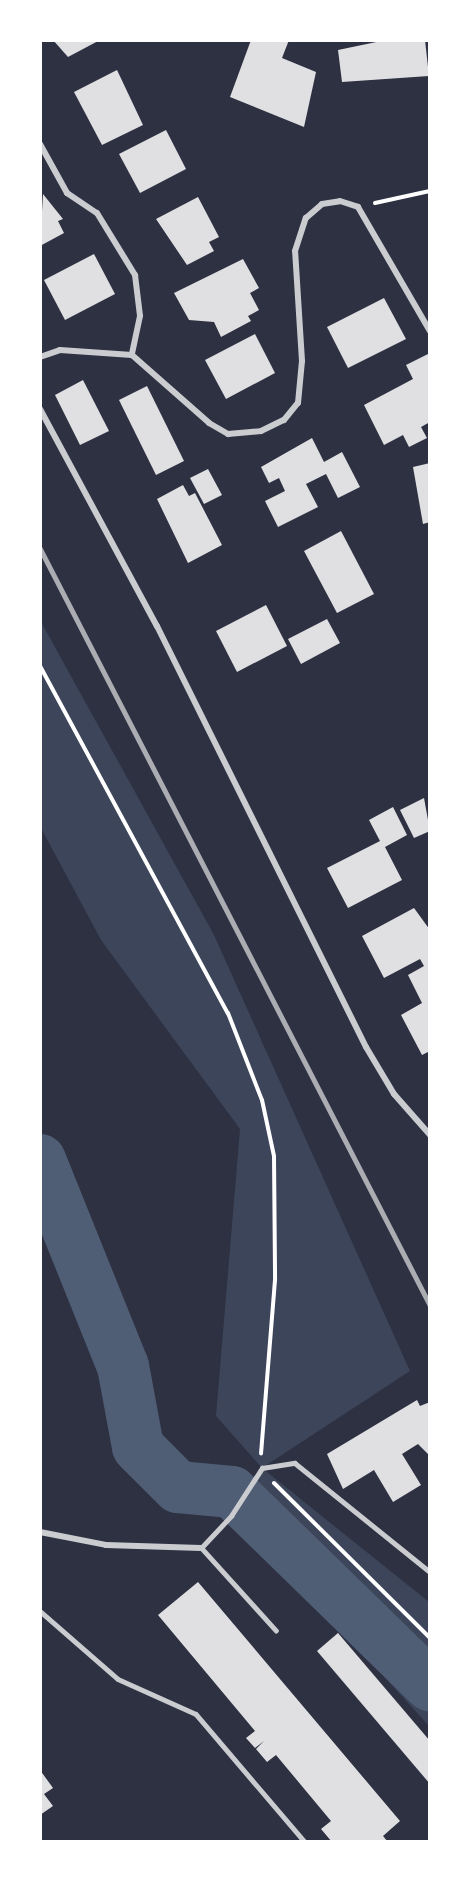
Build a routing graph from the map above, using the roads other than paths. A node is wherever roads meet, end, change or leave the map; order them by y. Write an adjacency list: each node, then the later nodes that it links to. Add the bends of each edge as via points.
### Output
1 (40, 144): 3 (street, via 67,193 97,213 135,275 140,315)
2 (429, 331): 3 (street, via 358,207 340,201 322,204 303,229 295,251 302,361 298,403 284,420 261,431 228,434 209,423)
3 (132, 355): 4 (street, via 60,350)
4 (40, 357)
5 (40, 410): 6 (street, via 157,626 366,1047 394,1094)
6 (429, 1135)
7 (40, 1532): 8 (street, via 106,1545)
8 (201, 1548): 9 (lane, via 231,1516 262,1468 295,1463); 11 (lane)
9 (429, 1572)
10 (40, 1611): 12 (lane, via 118,1679 196,1714)
11 (276, 1631)
12 (305, 1842)

